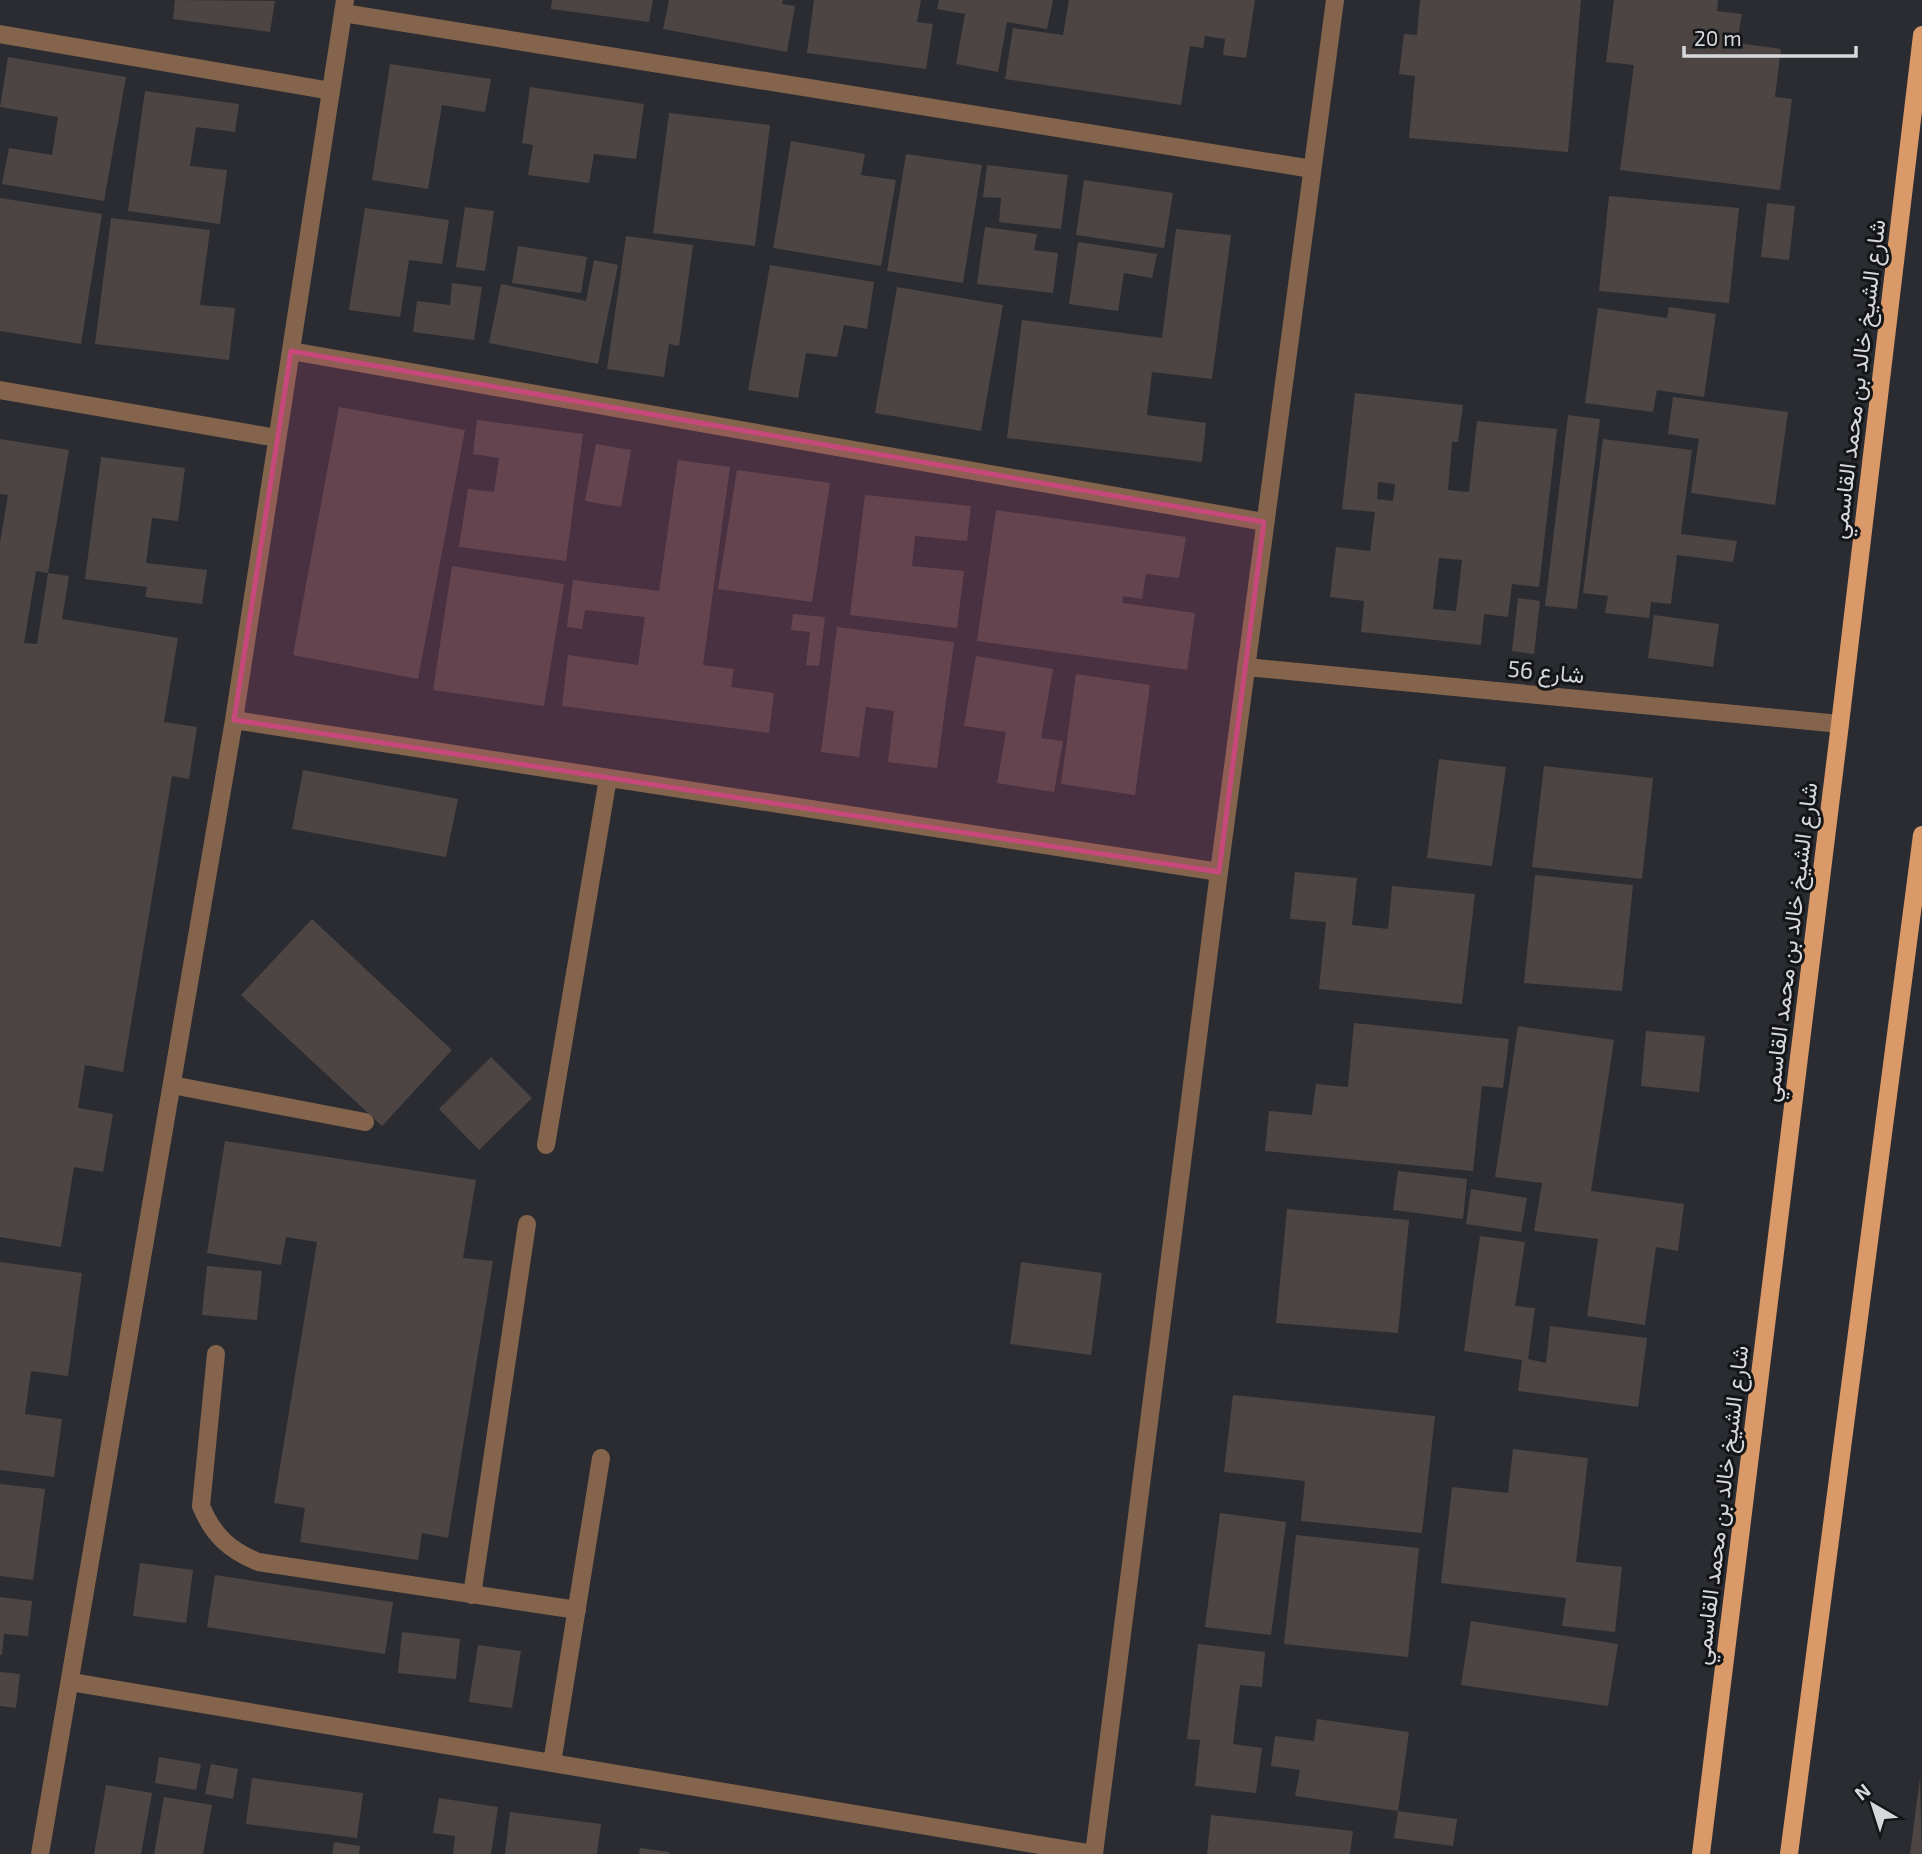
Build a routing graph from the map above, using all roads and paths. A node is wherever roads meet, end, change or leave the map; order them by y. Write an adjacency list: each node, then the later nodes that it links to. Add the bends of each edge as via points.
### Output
1 (1335, 0): 6 (street)
2 (344, 6): 5 (street); 6 (street)
3 (0, 34): 5 (street)
4 (1922, 35): 13 (main road, شارع الشيخ خالد بن محمد القاسمي)
5 (331, 91): 7 (street)
6 (1312, 169): 10 (street)
7 (291, 351): 9 (street); 10 (street)
8 (0, 390): 9 (street)
9 (277, 439): 12 (street)
10 (1264, 522): 11 (street)
11 (1246, 667): 13 (street, شارع 56); 16 (street)
12 (234, 720): 14 (street); 17 (street)
13 (1840, 724): 29 (main road, شارع الشيخ خالد بن محمد القاسمي)
14 (608, 778): 16 (street); 19 (street)
15 (1922, 835): 30 (main road)
16 (1219, 872): 28 (street)
17 (172, 1085): 18 (street); 25 (street)
18 (365, 1122)
19 (546, 1145)
20 (527, 1224): 23 (street)
21 (216, 1354): 23 (street, via 201,1506 222,1542 258,1562)
22 (601, 1458): 24 (street)
23 (472, 1595): 24 (street)
24 (577, 1610): 26 (street)
25 (71, 1682): 26 (street); 27 (street)
26 (552, 1763): 28 (street)
27 (40, 1854)
28 (1094, 1854)
29 (1701, 1854)
30 (1789, 1854)

